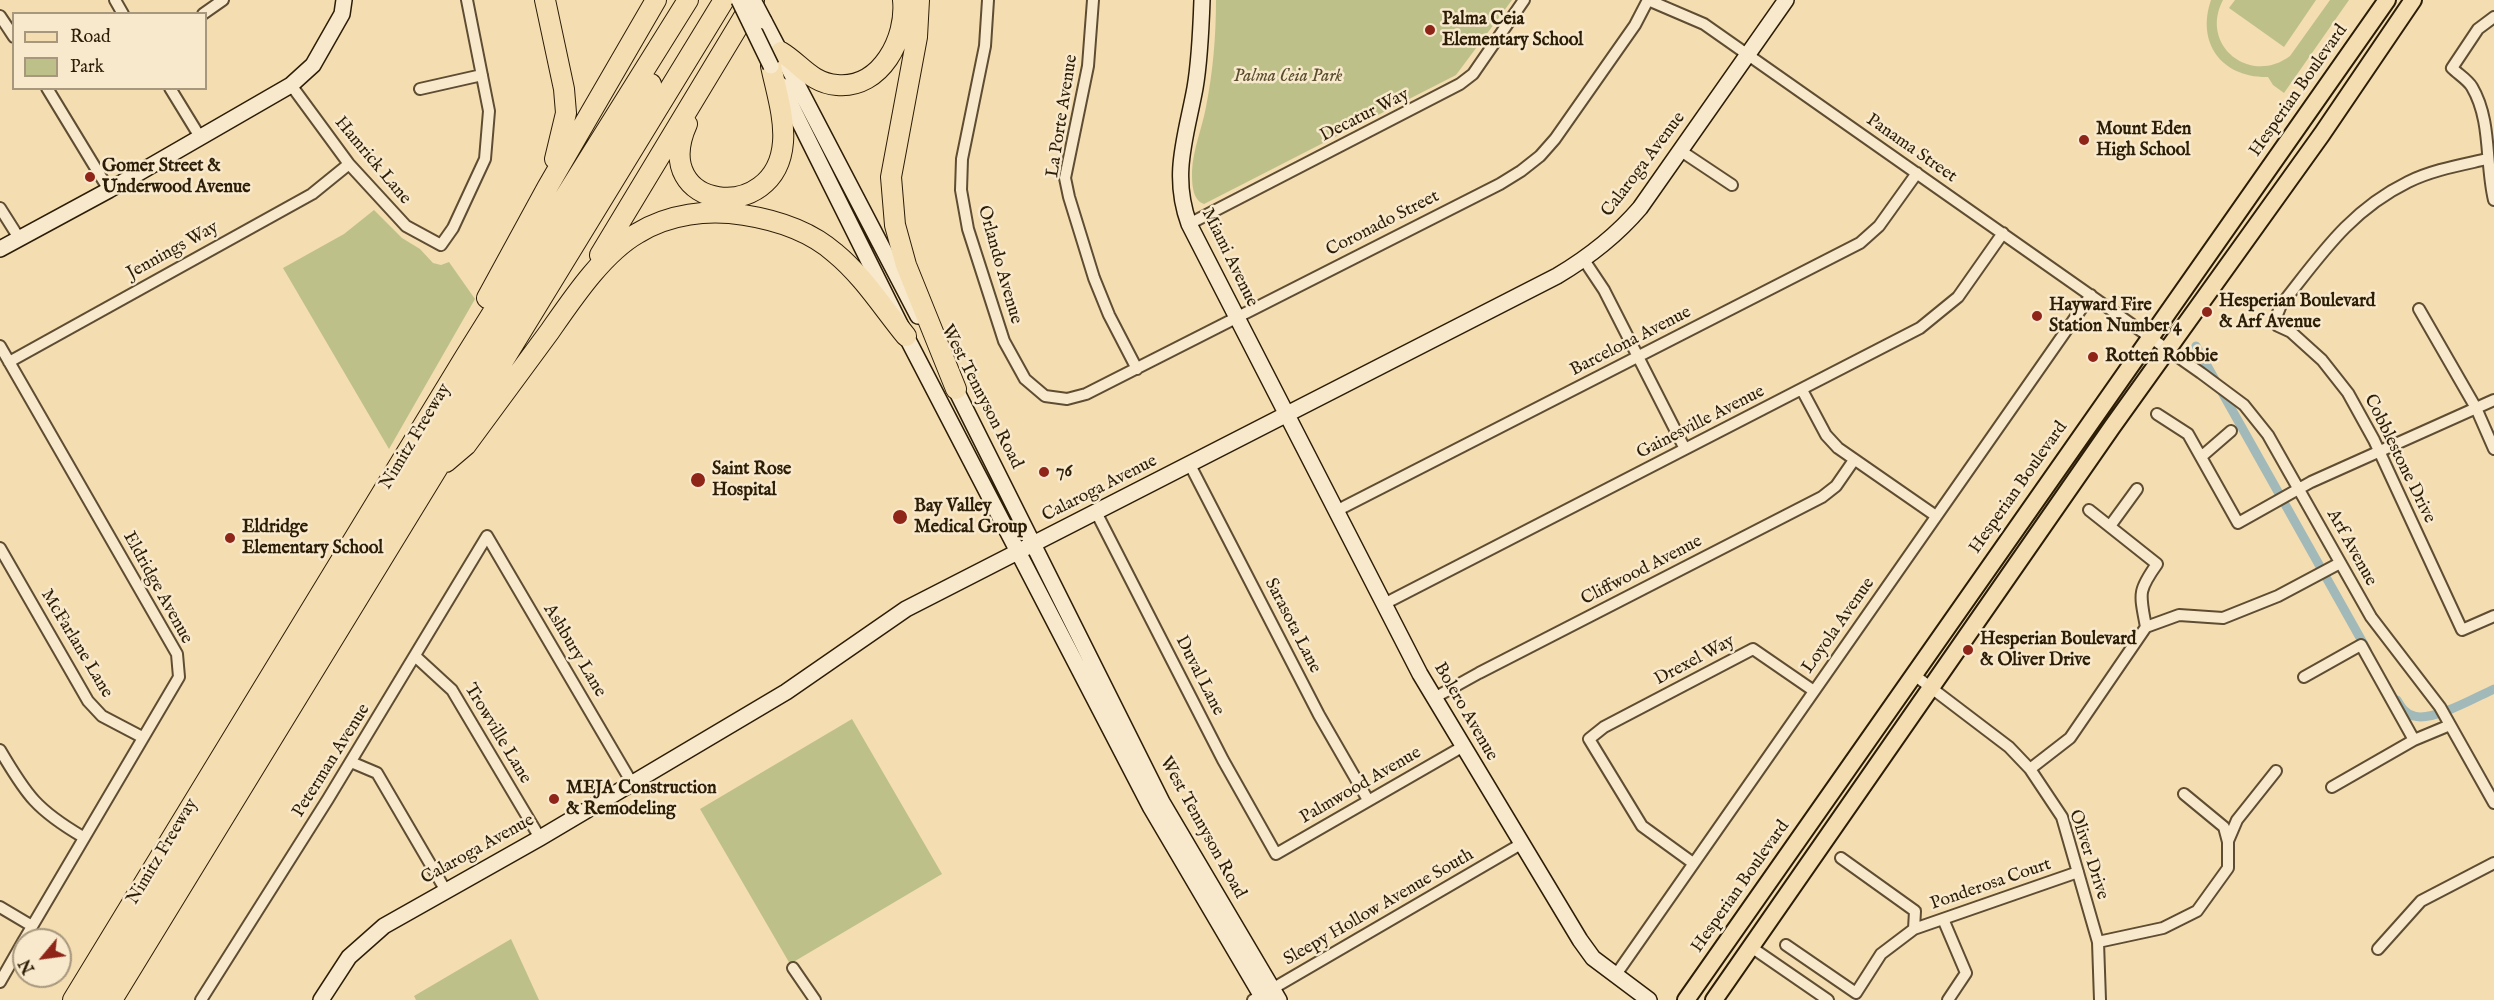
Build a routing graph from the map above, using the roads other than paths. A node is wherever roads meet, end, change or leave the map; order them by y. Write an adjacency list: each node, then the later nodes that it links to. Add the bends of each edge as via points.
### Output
1 (223, 0): 21 (street)
2 (344, 0): 29 (street, via 342,14 313,65)
3 (467, 0): 28 (street)
4 (545, 0): 39 (highway, via 566,113)
5 (656, 0): 39 (highway)
6 (688, 0): 57 (highway, Nimitz Freeway)
7 (703, 0): 133 (highway)
8 (724, 0): 74 (highway, Nimitz Freeway)
9 (739, 0): 26 (street, West Tennyson Road, bridge)
10 (753, 0): 26 (street, West Tennyson Road, bridge); 27 (highway)
11 (903, 0): 26 (highway, via 904,16 895,48 878,70 854,83 836,85 815,79)
12 (919, 0): 60 (highway, via 891,177 895,225 906,265)
13 (988, 0): 62 (street, Orlando Avenue, via 985,46 962,159 961,190 968,229 1013,361 1024,379 1045,396)
14 (1093, 0): 59 (street, La Porte Avenue, via 1088,66 1065,178 1094,278)
15 (1202, 0): 43 (street, Miami Avenue, via 1195,87 1180,168 1180,189)
16 (1524, 0): 43 (street, Decatur Way, via 1473,74 1460,84)
17 (1648, 0): 25 (street, Panama Street, via 1704,24); 51 (street, Coronado Street, via 1635,25 1555,139 1521,171)
18 (1786, 0): 25 (street, Calaroga Avenue)
19 (2387, 0): 53 (main road, Hesperian Boulevard)
20 (2413, 0): 55 (main road)
21 (206, 12)
22 (0, 16): 24 (street)
23 (2494, 17): 35 (street, via 2478,29 2452,68 2472,86 2485,121)
24 (12, 34)
25 (1747, 54): 34 (street, Calaroga Avenue); 37 (street, Panama Street)
26 (776, 59): 27 (highway, via 783,130 778,166 754,192 729,199 702,193 692,186 679,161 681,137); 52 (street, West Tennyson Road); 60 (street, West Tennyson Road)
27 (712, 67): 48 (highway)
28 (482, 75): 30 (street); 36 (street, Hamrick Lane, via 489,111 485,159 441,245 406,226)
29 (291, 85): 33 (street); 36 (street, Hamrick Lane)
30 (420, 89)
31 (48, 90): 40 (street)
32 (171, 90): 33 (street)
33 (200, 137): 40 (street)
34 (1681, 151): 38 (street); 47 (street, Calaroga Avenue, via 1626,224)
35 (2487, 159): 41 (street); 70 (street, Cobblestone Drive, via 2409,181 2370,204 2346,224 2277,315 2278,326 2291,332 2336,375)
36 (349, 164): 58 (street, Jennings Way, via 312,194)
37 (1917, 173): 44 (street, Panama Street); 56 (street, Barcelona Avenue, via 1879,226 1860,243)
38 (1732, 185)
39 (547, 188): 57 (highway, via 467,333)
40 (108, 190): 45 (street)
41 (2494, 200)
42 (0, 208): 45 (street)
43 (1189, 224): 51 (street, Miami Avenue)
44 (2003, 233): 49 (street, Panama Street); 61 (street, Gainesville Avenue, via 1958,297 1929,322)
45 (19, 238): 46 (street)
46 (0, 249)
47 (1584, 260): 56 (street); 66 (street, Calaroga Avenue)
48 (577, 294): 52 (highway, via 618,247 650,226 687,215 738,214 788,226 832,250 858,274); 74 (highway, via 466,445)
49 (2091, 296): 53 (street, Panama Street); 80 (street, Loyola Avenue)
50 (2420, 309): 64 (street)
51 (1237, 318): 59 (street, Coronado Street); 66 (street, Miami Avenue)
52 (906, 336): 85 (street, West Tennyson Road)
53 (2149, 337): 55 (street, Arf Avenue); 91 (main road, Hesperian Boulevard)
54 (0, 346): 58 (street, Eldridge Avenue)
55 (2168, 350): 76 (street, Arf Avenue, via 2244,405 2268,435); 93 (main road)
56 (1639, 356): 68 (street); 78 (street, Barcelona Avenue)
57 (465, 357): 132 (highway, Nimitz Freeway)
58 (9, 362): 97 (street, Eldridge Avenue, via 177,654 179,677)
59 (1137, 369): 62 (street, Coronado Street)
60 (956, 389): 83 (street, West Tennyson Road)
61 (1802, 390): 68 (street, Gainesville Avenue); 72 (street, via 1826,435)
62 (1067, 399)
63 (2494, 400): 64 (street)
64 (2476, 408): 69 (street); 70 (street)
65 (2157, 414): 71 (street, via 2188,434)
66 (1286, 415): 73 (street, Calaroga Avenue); 78 (street, Bolero Avenue)
67 (2232, 431): 71 (street)
68 (1685, 449): 87 (street, Gainesville Avenue)
69 (2494, 449)
70 (2378, 451): 76 (street); 88 (street, Cobblestone Drive, via 2462,630)
71 (2201, 457): 76 (street, via 2238,524)
72 (1854, 460): 80 (street); 95 (street, Cliffwood Avenue, via 1836,486 1822,497)
73 (1190, 465): 79 (street, Calaroga Avenue); 107 (street, Sarasota Lane, via 1319,715)
74 (433, 474): 134 (highway, Nimitz Freeway)
75 (2137, 489): 81 (street)
76 (2298, 489): 86 (street, Arf Avenue)
77 (2089, 510): 81 (street)
78 (1336, 511): 87 (street, Bolero Avenue)
79 (1096, 512): 83 (street, Calaroga Avenue); 113 (street, Duval Lane, via 1223,760)
80 (1936, 516): 94 (street, Loyola Avenue)
81 (2110, 526): 89 (street, via 2157,564 2142,586)
82 (487, 536): 90 (street, Peterman Avenue); 104 (street, Ashbury Lane)
83 (1034, 545): 85 (street, Calaroga Avenue); 131 (street, West Tennyson Road, via 1162,802)
84 (0, 549): 97 (street, McFarlane Lane, via 88,701 102,716)
85 (1018, 553): 104 (street, Calaroga Avenue, via 906,609 786,692); 131 (street, West Tennyson Road, via 1151,808)
86 (2340, 563): 89 (street, via 2278,596 2223,618 2180,615); 96 (street, Arf Avenue, via 2376,625)
87 (1384, 604): 95 (street, Bolero Avenue)
88 (2494, 616)
89 (2146, 627): 102 (street, via 2070,738)
90 (416, 656): 101 (street, Peterman Avenue); 110 (street, Trowville Lane, via 452,690)
91 (1913, 674): 93 (street, Oliver Drive); 139 (main road, Hesperian Boulevard)
92 (2304, 677): 98 (street, via 2361,645)
93 (1930, 687): 102 (street, Oliver Drive, via 2008,747); 125 (main road)
94 (1814, 691): 115 (street, Loyola Avenue); 115 (street, Drexel Way, via 1753,649 1589,739 1642,826)
95 (1434, 698): 99 (street, Bolero Avenue)
96 (2450, 725): 98 (street); 108 (street, Arf Avenue)
97 (142, 737): 109 (street, Eldridge Avenue)
98 (2414, 741): 105 (street)
99 (1462, 747): 107 (street, Palmwood Avenue); 112 (street, Bolero Avenue)
100 (0, 750): 109 (street, via 31,799 46,814)
101 (351, 762): 118 (street, via 377,773); 135 (street, Peterman Avenue)
102 (2030, 769): 117 (street, Oliver Drive, via 2062,817)
103 (2276, 771): 111 (street, via 2237,820)
104 (632, 783): 110 (street, Calaroga Avenue)
105 (2332, 787)
106 (2184, 794): 111 (street, via 2224,827)
107 (1368, 800): 113 (street, Palmwood Avenue)
108 (2494, 803)
109 (83, 837): 121 (street, Eldridge Avenue)
110 (540, 838): 118 (street, Calaroga Avenue)
111 (2228, 842): 123 (street, via 2228,868 2196,911 2163,928)
112 (1521, 844): 129 (street, Bolero Avenue, via 1580,940 1593,958); 131 (street, Sleepy Hollow Avenue South)
113 (1276, 854)
114 (1841, 858): 122 (street, via 1915,910)
115 (1693, 863): 129 (street, Loyola Avenue)
116 (2494, 863): 126 (street, via 2421,901)
117 (2078, 872): 120 (street, Ponderosa Court); 123 (street, Oliver Drive)
118 (446, 891): 136 (street, Calaroga Avenue, via 371,936 343,965)
119 (0, 907): 121 (street)
120 (1943, 919): 122 (street, Ponderosa Court); 142 (street, via 1966,973)
121 (32, 926)
122 (1914, 929): 124 (street, Ponderosa Court, via 1881,954 1856,993)
123 (2098, 942): 143 (street, Oliver Drive)
124 (1786, 945)
125 (1751, 947): 140 (main road); 141 (street)
126 (2378, 949)
127 (12, 961): 130 (street, Eldridge Avenue)
128 (793, 968): 137 (street)
129 (1615, 976): 138 (street, Bolero Avenue)
130 (0, 982)
131 (1266, 997)
132 (73, 1000)
133 (91, 1000)
134 (112, 1000)
135 (201, 1000)
136 (321, 1000)
137 (815, 1000)
138 (1649, 1000)
139 (1686, 1000)
140 (1714, 1000)
141 (1828, 1000)
142 (1948, 1000)
143 (2100, 1000)

